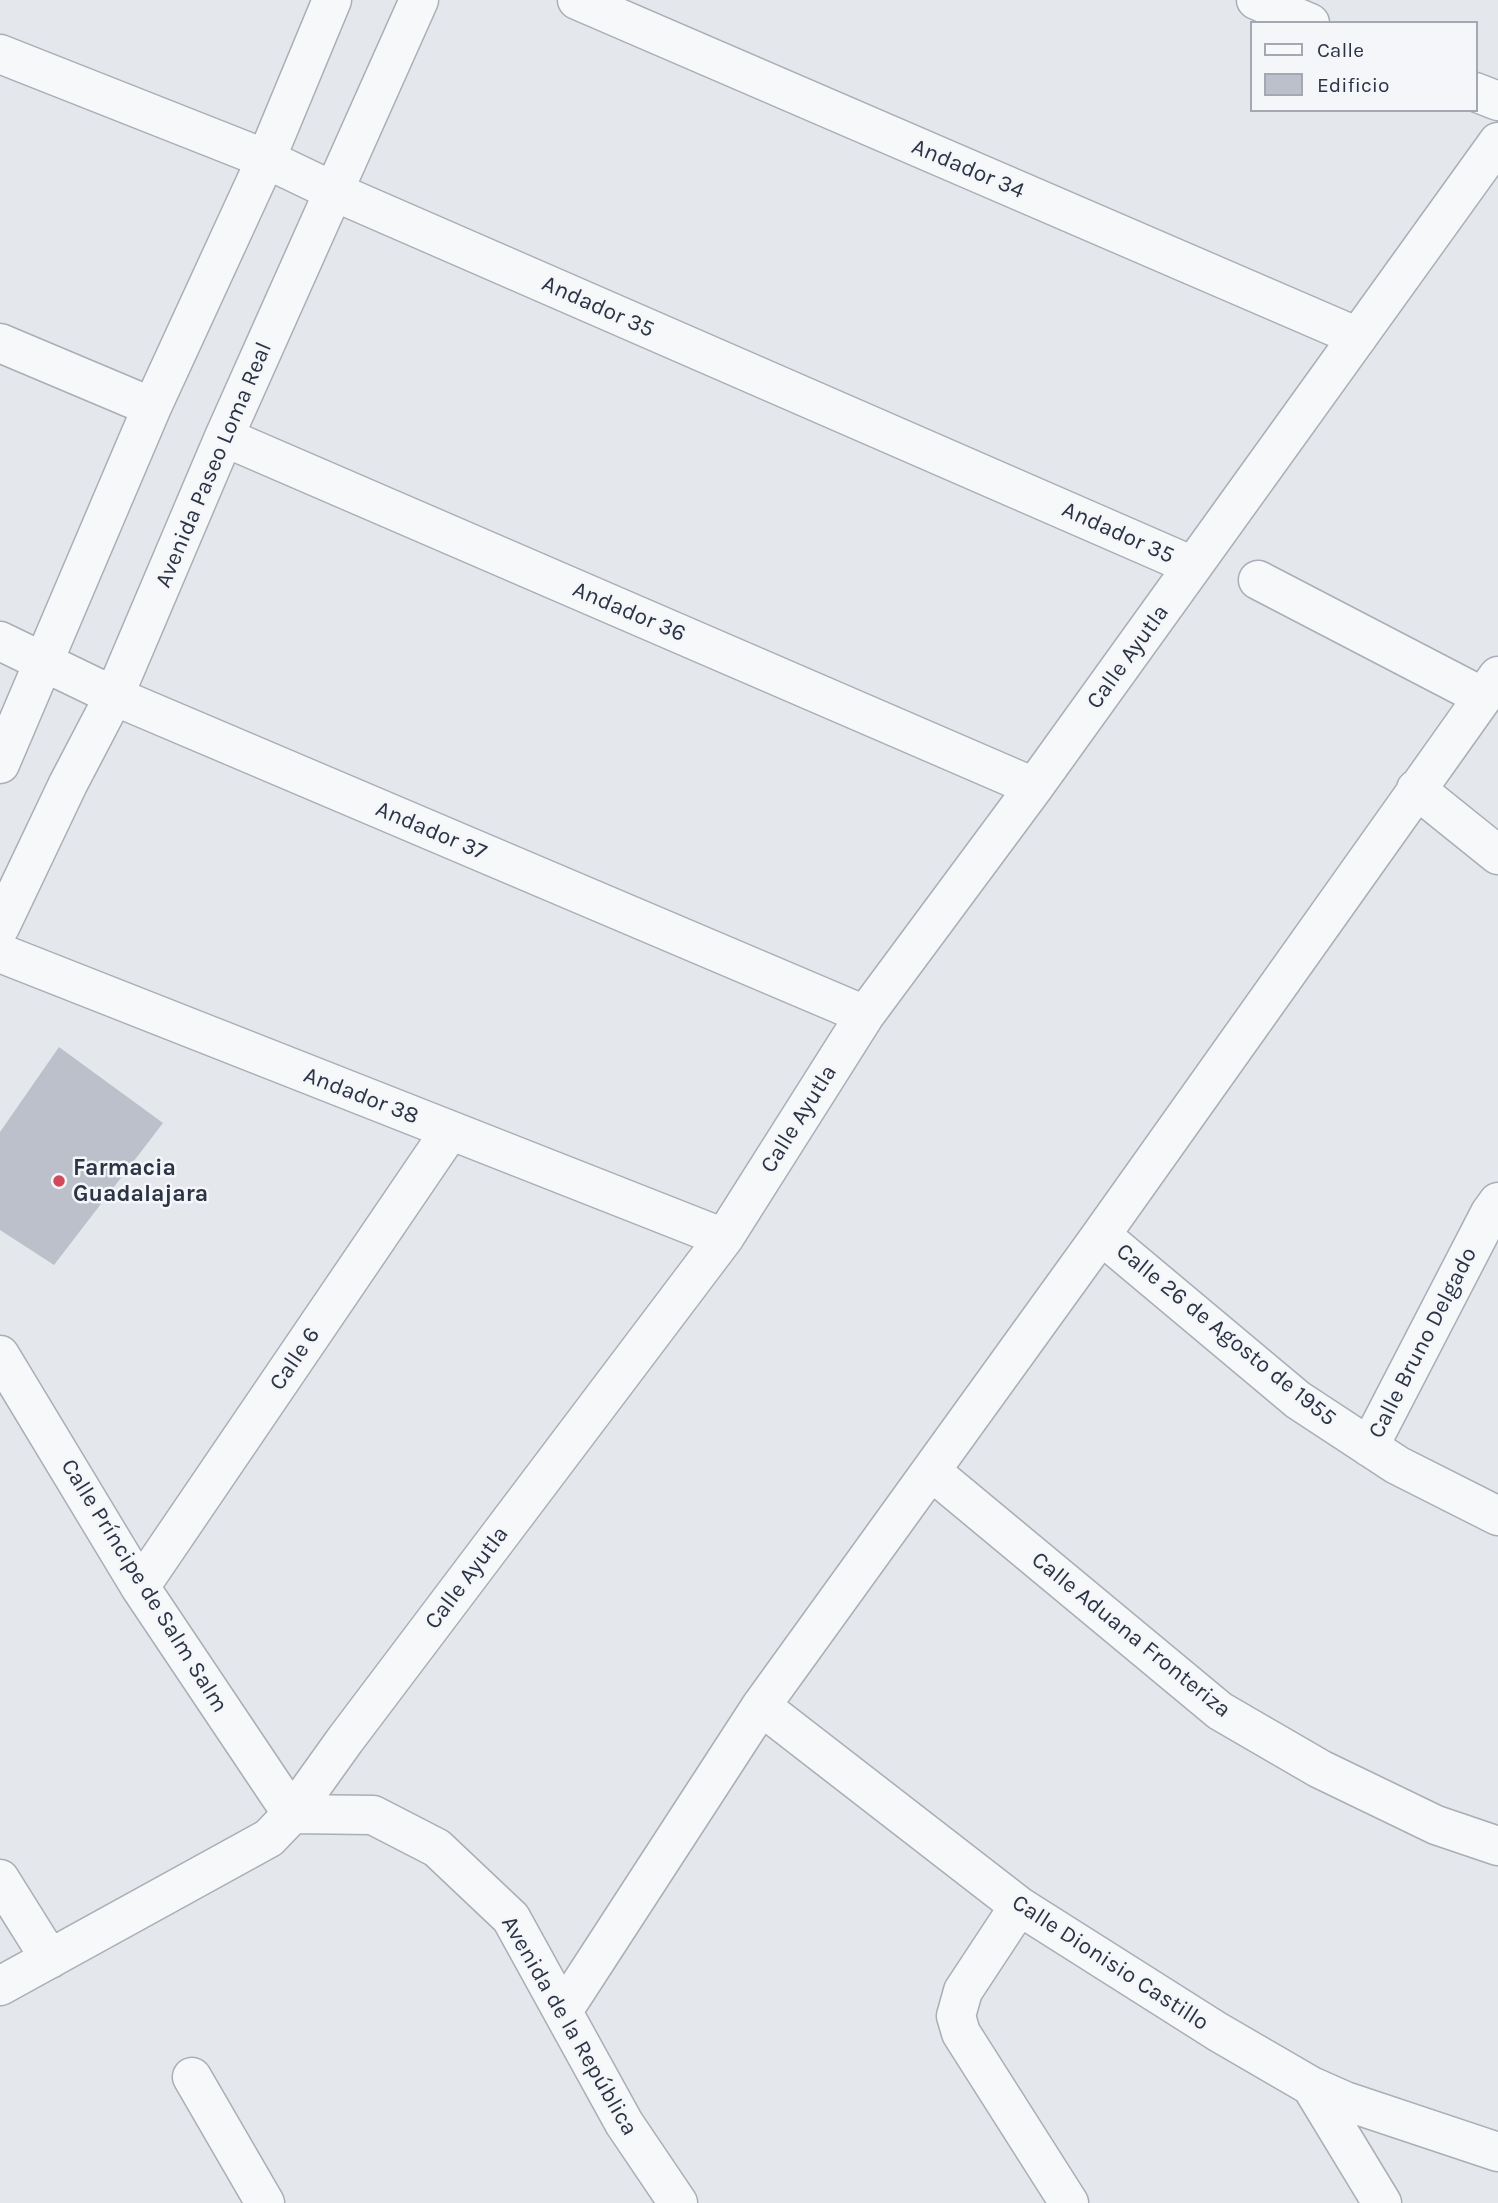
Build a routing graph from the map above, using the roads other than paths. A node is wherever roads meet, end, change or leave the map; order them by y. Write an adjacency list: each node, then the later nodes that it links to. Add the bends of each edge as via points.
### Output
1 (332, 0): 10 (street)
2 (419, 0): 11 (street, Avenida Paseo Loma Real)
3 (577, 0): 12 (street, Andador 34)
4 (1256, 0): 5 (street)
5 (1305, 21)
6 (0, 54): 10 (street, Andador 35)
7 (1477, 93): 8 (street)
8 (1498, 101)
9 (1498, 142): 12 (street, Calle Ayutla)
10 (265, 159): 11 (street, Andador 35); 14 (street)
11 (335, 192): 15 (street, Avenida Paseo Loma Real); 16 (street, Andador 35)
12 (1358, 337): 16 (street, Calle Ayutla)
13 (0, 343): 14 (street)
14 (152, 407): 19 (street)
15 (224, 438): 21 (street, Avenida Paseo Loma Real); 23 (street, Andador 36)
16 (1193, 566): 23 (street, Calle Ayutla)
17 (1258, 580): 20 (street)
18 (0, 641): 19 (street, Andador 37)
19 (45, 661): 21 (street, Andador 37); 22 (street)
20 (1490, 687): 24 (street)
21 (114, 696): 26 (street, Avenida Paseo Loma Real); 28 (street, Andador 37)
22 (0, 764)
23 (1034, 787): 28 (street, Calle Ayutla)
24 (1416, 789): 25 (street); 31 (street)
25 (1498, 855)
26 (0, 927)
27 (0, 953): 29 (street, Andador 38)
28 (865, 1015): 32 (street, Calle Ayutla)
29 (450, 1131): 32 (street, Andador 38); 37 (street, Calle 6)
30 (1495, 1210): 34 (street, Calle Bruno Delgado)
31 (1101, 1235): 34 (street, Calle 26 de Agosto de 1955, via 1298,1400); 35 (street)
32 (724, 1238): 39 (street, Calle Ayutla)
33 (0, 1355): 37 (street, Calle Príncipe de Salm Salm)
34 (1369, 1447): 36 (street, Calle 26 de Agosto de 1955)
35 (931, 1471): 38 (street); 40 (street, Calle Aduana Fronteriza, via 1220,1711 1320,1769 1436,1825)
36 (1498, 1516)
37 (140, 1587): 39 (street, Calle Príncipe de Salm Salm)
38 (761, 1706): 42 (street, Calle Dionisio Castillo); 45 (street)
39 (292, 1814): 43 (street, Calle Ayutla, via 269,1838); 45 (street, Avenida de la República, via 373,1815 437,1848 511,1918)
40 (1498, 1846)
41 (0, 1879): 43 (street)
42 (1019, 1906): 47 (street, Calle Dionisio Castillo); 51 (street, via 963,1991 956,2016 961,2034)
43 (50, 1959): 44 (street, Calle Ayutla)
44 (0, 1986)
45 (564, 2011): 50 (street, Avenida de la República, via 624,2123)
46 (192, 2077): 49 (street)
47 (1311, 2086): 48 (street, Calle Dionisio Castillo); 52 (street)
48 (1498, 2152)
49 (265, 2203)
50 (678, 2203)
51 (1069, 2203)
52 (1382, 2203)

